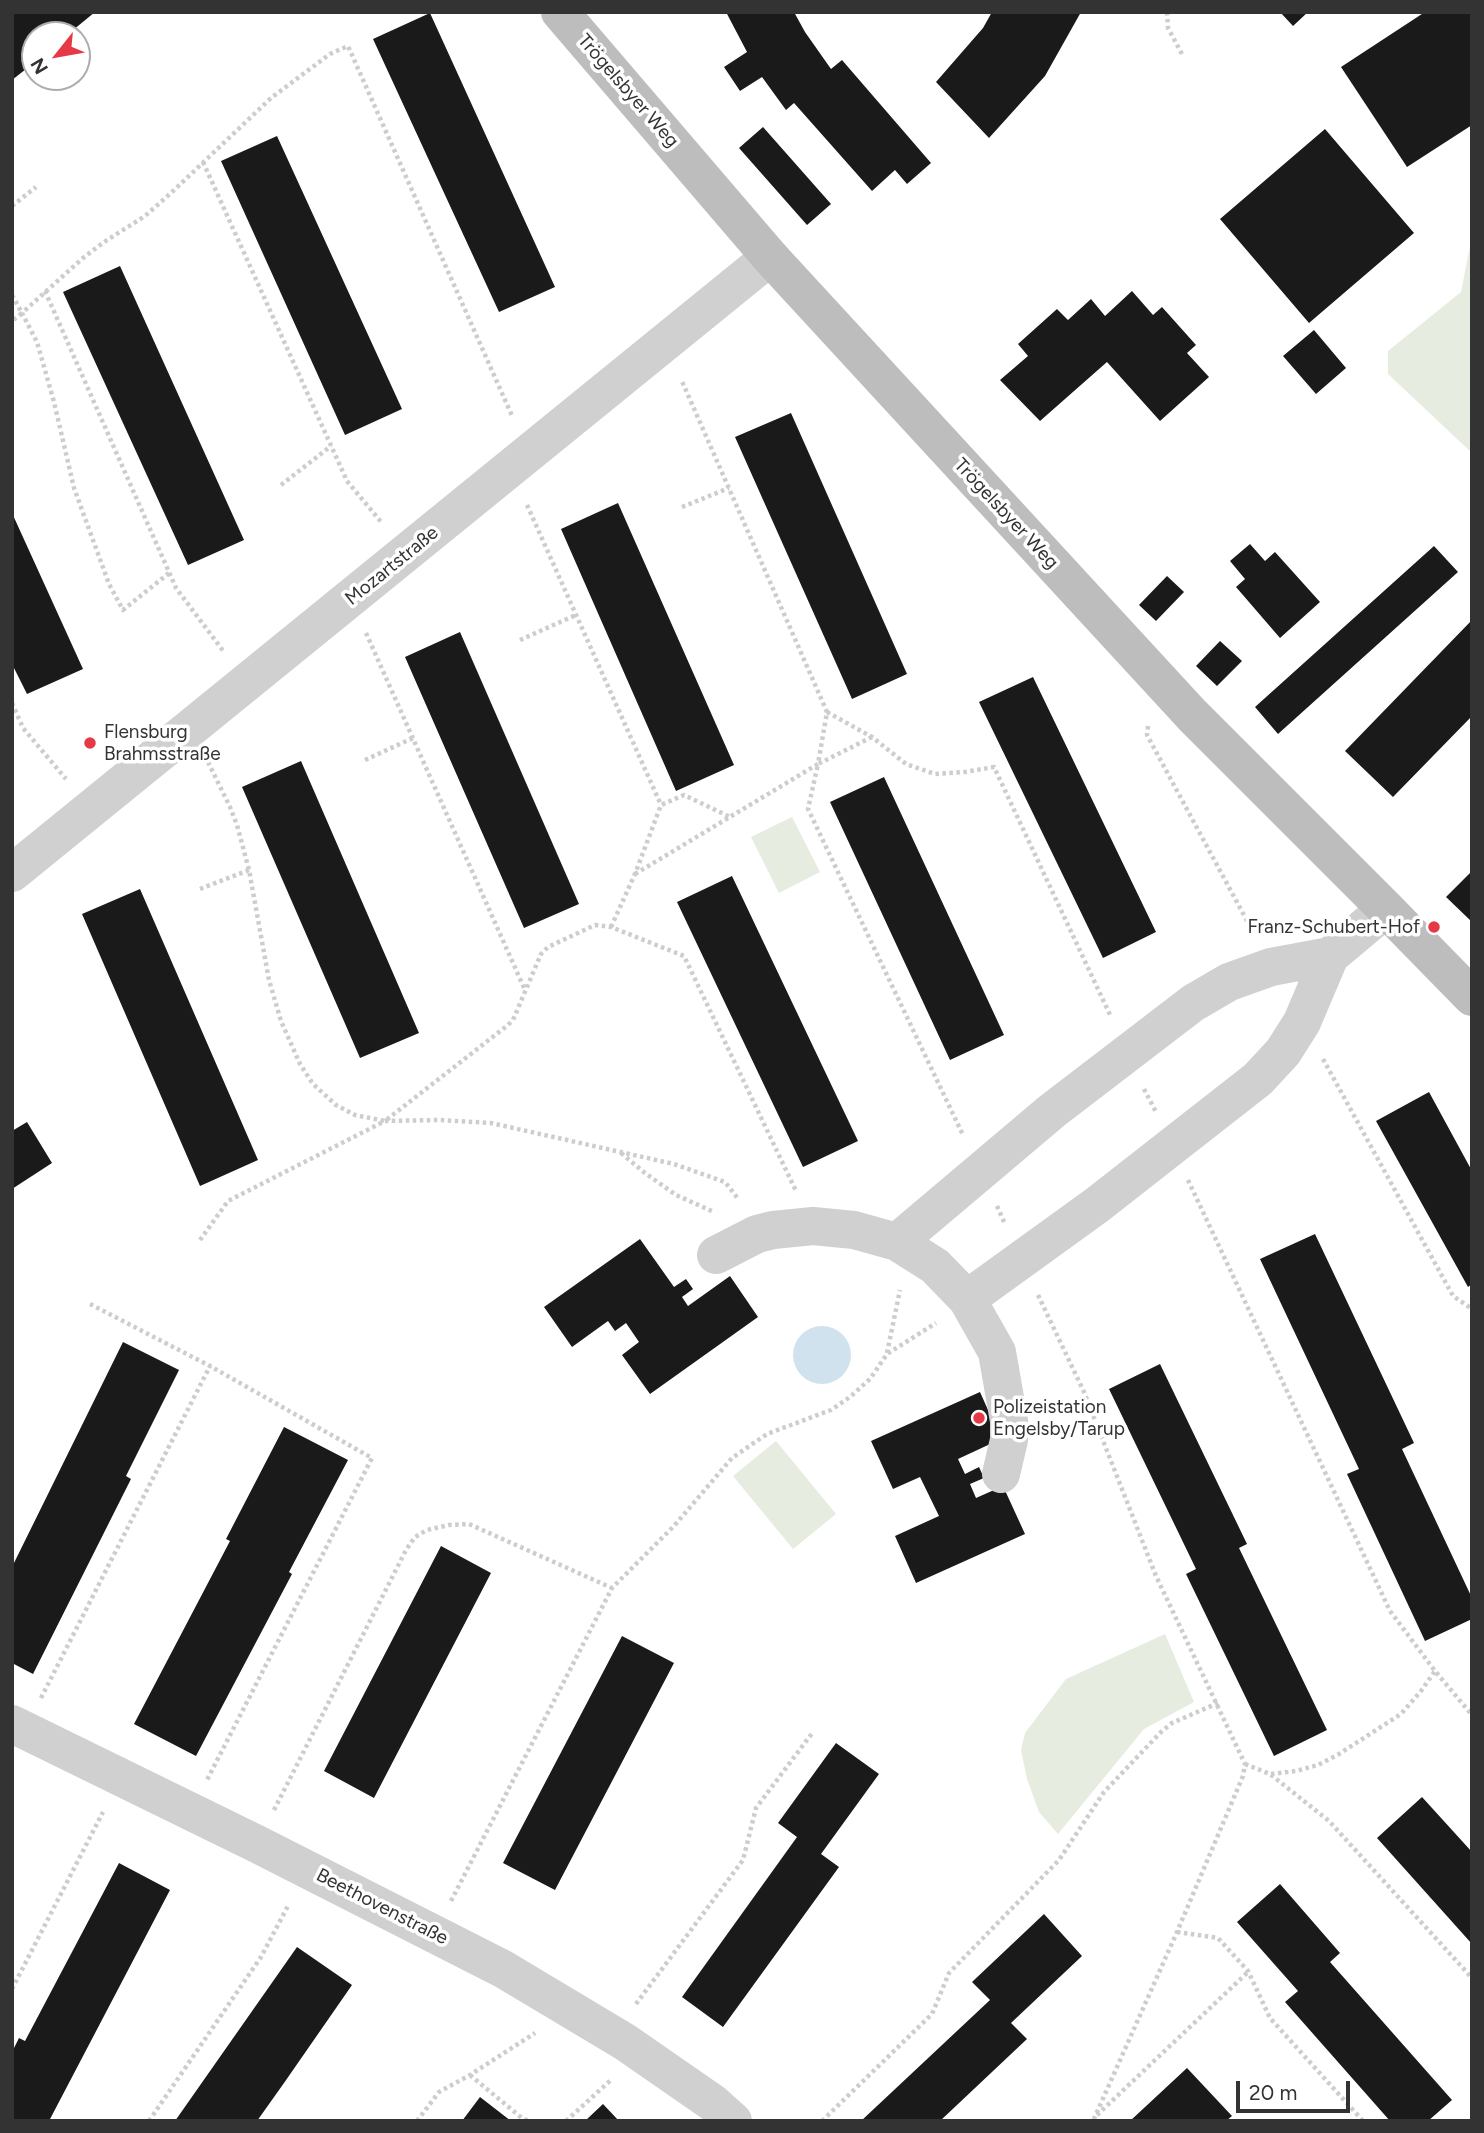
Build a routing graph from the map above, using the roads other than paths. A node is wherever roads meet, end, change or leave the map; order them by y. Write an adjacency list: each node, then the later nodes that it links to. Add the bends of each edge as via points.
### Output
1 (560, 12): 2 (street, Trögelsbyer Weg)
2 (770, 257): 3 (street, Mozartstraße); 4 (street, Trögelsbyer Weg, via 1192,715)
3 (12, 873)
4 (1386, 909): 5 (street); 6 (street, Trögelsbyer Weg)
5 (1330, 956): 7 (street, via 1271,967 1230,982 1193,1003 1052,1111); 9 (street, via 1302,1022 1258,1079 1097,1205)
6 (1472, 997)
7 (904, 1247): 8 (street, via 854,1230 813,1226 758,1234); 9 (street, via 935,1266)
8 (716, 1255)
9 (966, 1298): 10 (street, via 997,1352 1009,1421)
10 (1001, 1474)
11 (18, 1727): 12 (street, Beethovenstraße, via 503,1969 625,2042)
12 (733, 2121)

